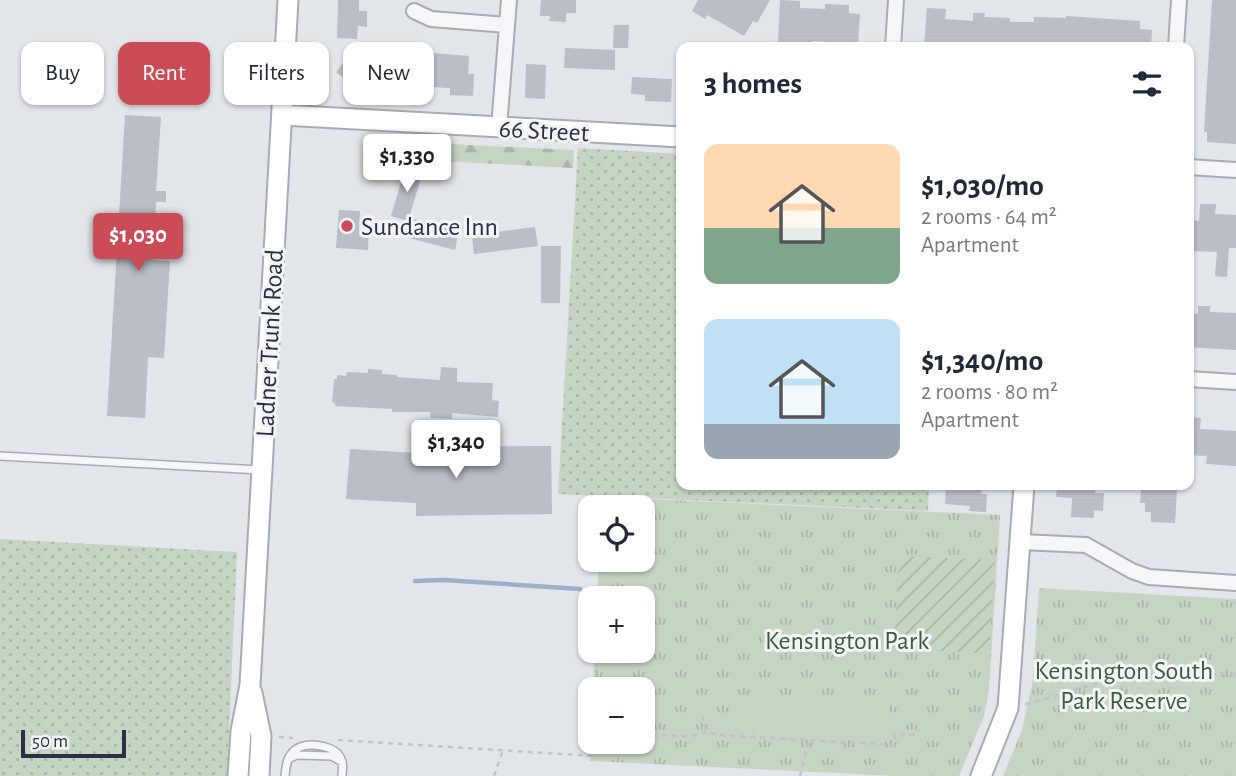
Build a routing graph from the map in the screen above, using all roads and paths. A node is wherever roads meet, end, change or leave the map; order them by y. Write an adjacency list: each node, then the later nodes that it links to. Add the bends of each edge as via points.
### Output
1 (288, 0): 9 (main road, Ladner Trunk Road)
2 (509, 0): 6 (street)
3 (896, 0): 7 (street)
4 (1179, 0): 8 (street)
5 (414, 11): 6 (street, via 431,19)
6 (507, 25): 10 (street)
7 (893, 42)
8 (1176, 42)
9 (282, 115): 10 (main road, 66 Street); 17 (main road, Ladner Trunk Road)
10 (499, 128): 11 (main road, 66 Street)
11 (676, 137)
12 (1194, 167): 13 (street)
13 (1236, 170)
14 (1194, 379): 15 (street)
15 (1236, 382)
16 (0, 456): 17 (lane)
17 (262, 470): 22 (main road, Ladner Trunk Road)
18 (1024, 490): 19 (main road)
19 (1021, 542): 20 (street, via 1086,545 1149,577); 23 (main road)
20 (1236, 583)
21 (1236, 675): 23 (path, via 1147,674)
22 (250, 685): 28 (main road, Ladner Trunk Road); 34 (main road, Ladner Trunk Road)
23 (1008, 708): 40 (main road)
24 (703, 715): 26 (path)
25 (920, 730): 31 (path, via 913,735 895,734 894,745)
26 (707, 731): 27 (path, via 700,736); 31 (path)
27 (655, 735)
28 (261, 736): 29 (path); 35 (main road, Ladner Trunk Road)
29 (302, 738)
30 (329, 740): 32 (path)
31 (809, 740): 39 (path)
32 (503, 750): 33 (path); 38 (path)
33 (599, 754)
34 (238, 776)
35 (259, 776)
36 (285, 776): 37 (lane, via 293,751 309,746 329,747 340,755)
37 (342, 776)
38 (494, 776)
39 (800, 776)
40 (981, 776)

